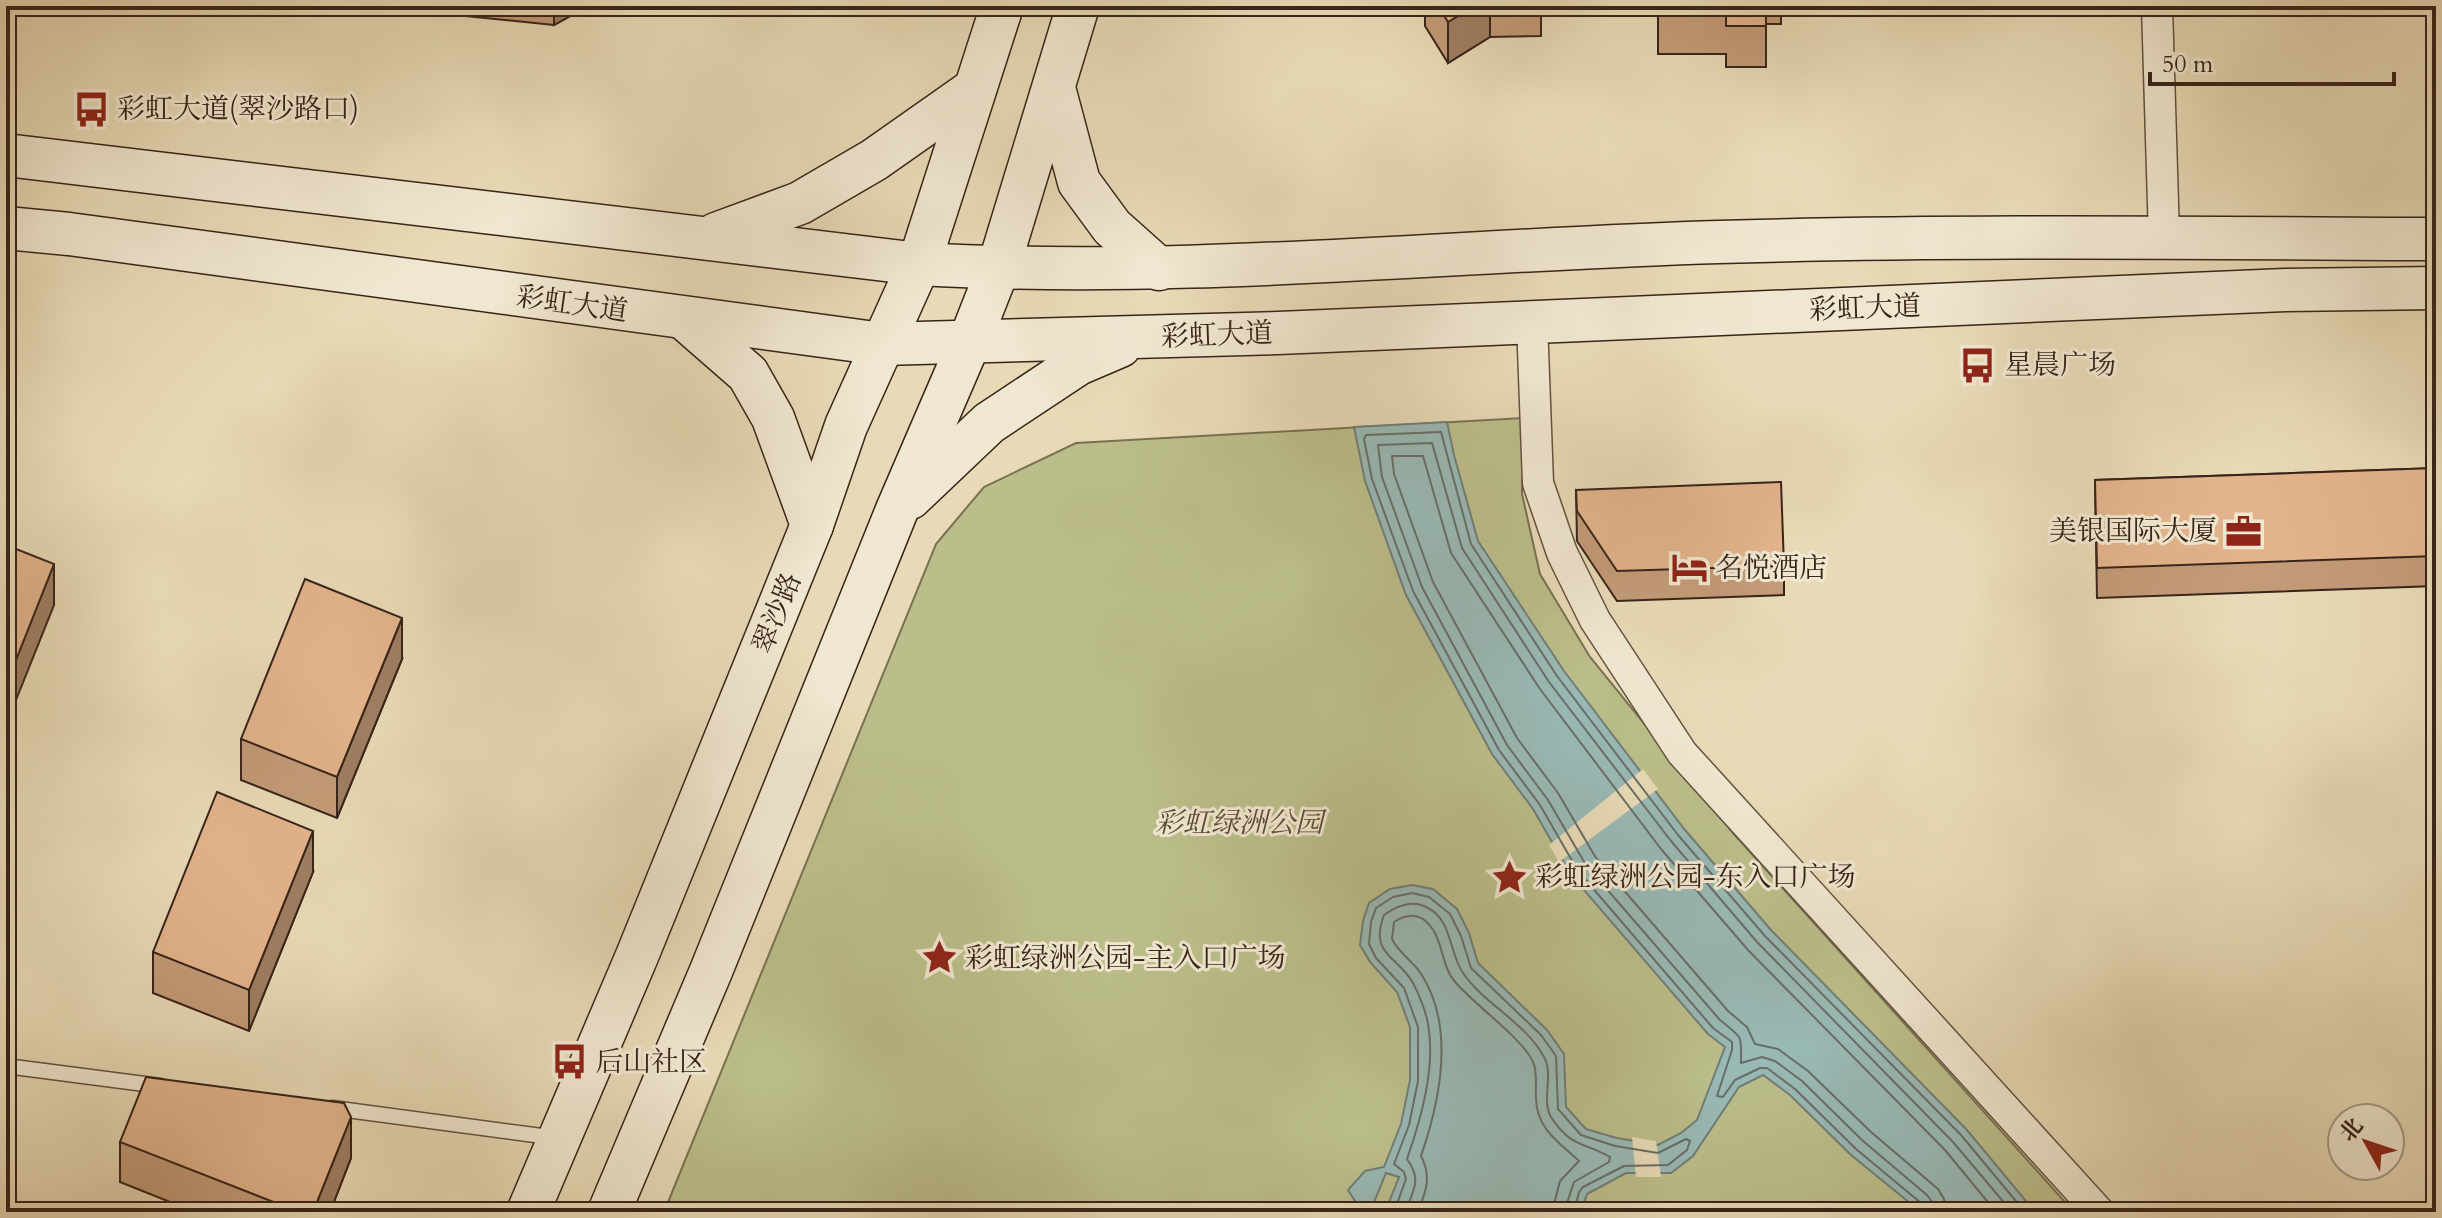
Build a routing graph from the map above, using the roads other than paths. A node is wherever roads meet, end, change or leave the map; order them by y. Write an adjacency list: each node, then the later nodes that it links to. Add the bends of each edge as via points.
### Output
1 (1002, 6): 5 (main road, 翠沙路)
2 (1078, 6): 4 (main road)
3 (2157, 6): 9 (street)
4 (1054, 88): 12 (main road); 13 (main road, via 1079,182 1112,227)
5 (975, 89): 8 (main road, via 874,160 800,203); 11 (main road, 翠沙路)
6 (6, 155): 8 (main road)
7 (6, 228): 15 (main road, 彩虹大道)
8 (707, 237): 11 (main road)
9 (2164, 237): 10 (main road); 13 (main road, via 1719,242)
10 (2436, 239)
11 (919, 264): 12 (main road); 19 (main road, 翠沙路)
12 (998, 269): 13 (main road); 18 (main road)
13 (1159, 269)
14 (2436, 288): 16 (main road, 彩虹大道)
15 (685, 319): 19 (main road, 彩虹大道); 21 (main road, via 748,374 773,418)
16 (1532, 322): 17 (main road, 彩虹大道); 28 (street, via 1538,483 1562,553 1595,620 1682,753)
17 (1142, 337): 18 (main road, 彩虹大道); 20 (main road, via 1078,364 989,423)
18 (969, 343): 19 (main road, 彩虹大道); 20 (main road)
19 (882, 344): 21 (main road, 翠沙路)
20 (897, 510): 27 (main road)
21 (812, 525): 25 (main road, 翠沙路)
22 (6, 1066): 23 (lane)
23 (180, 1088)
24 (322, 1107): 25 (lane)
25 (559, 1138): 26 (main road, 翠沙路)
26 (528, 1212)
27 (609, 1212)
28 (2099, 1212)

